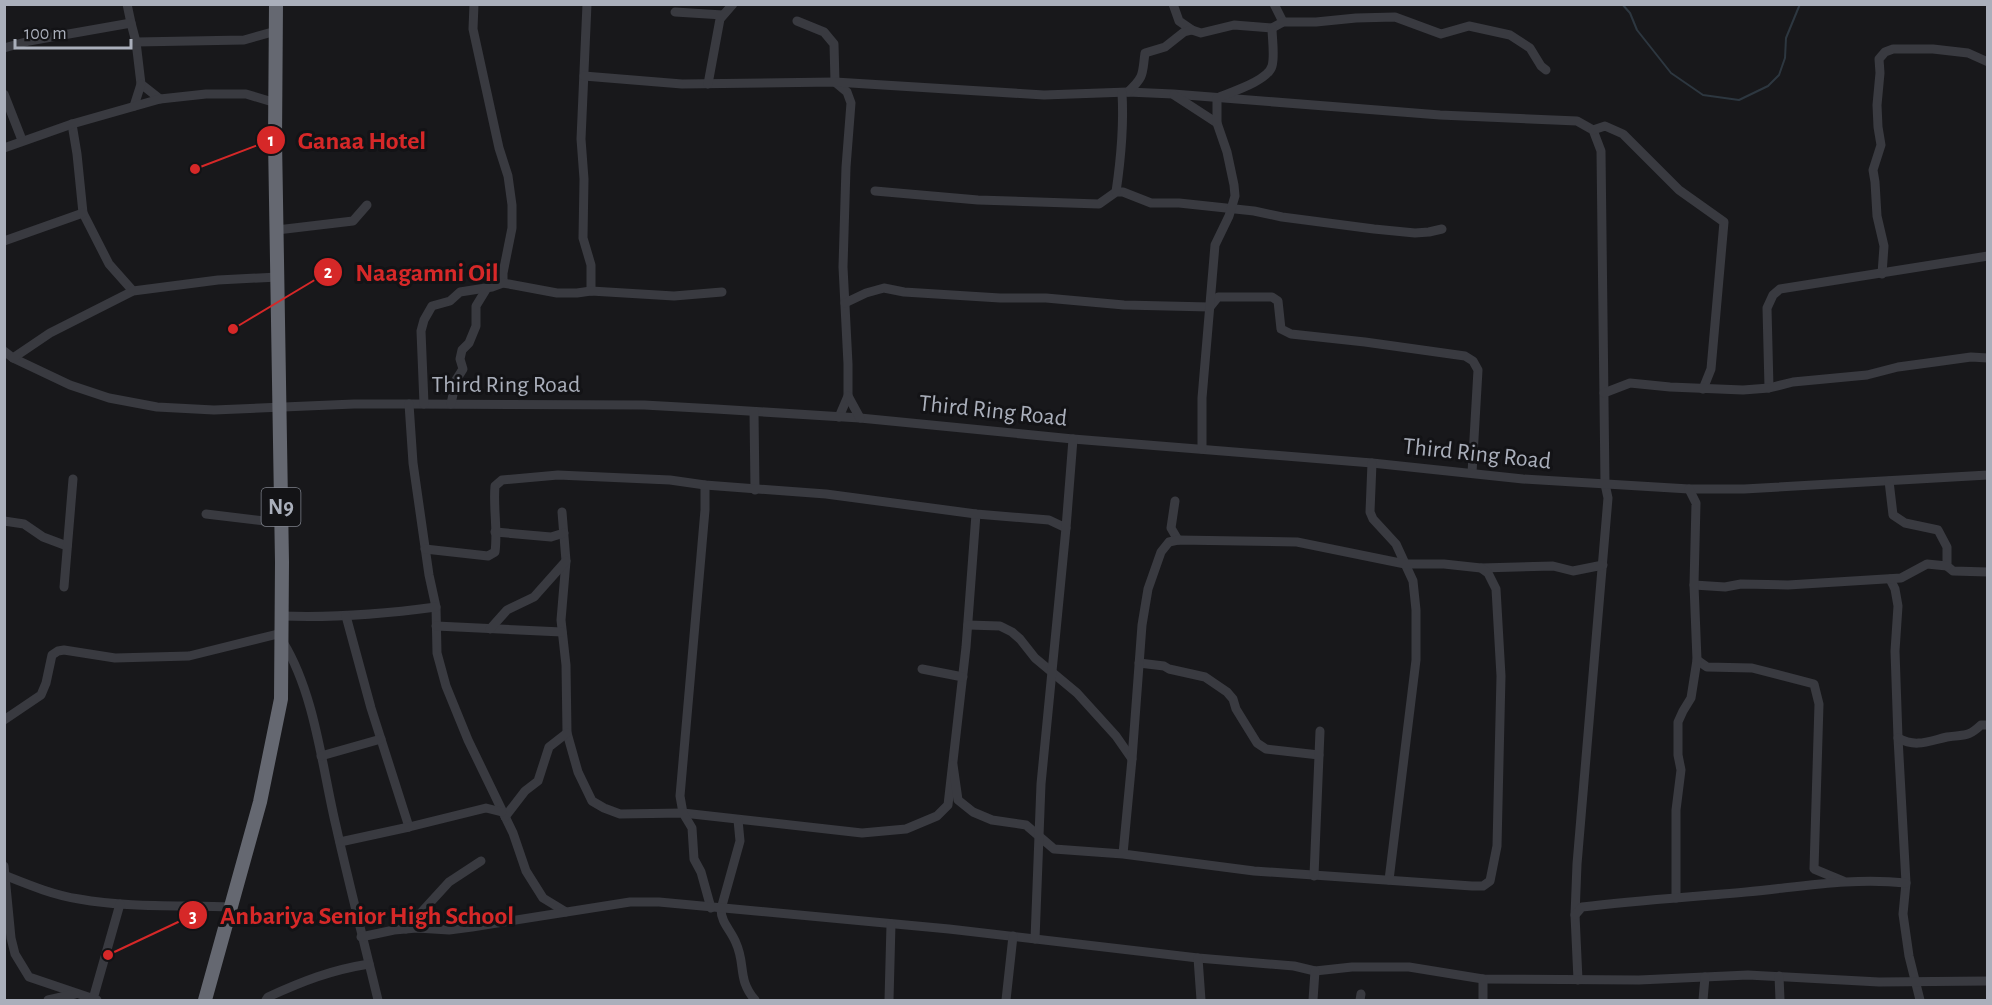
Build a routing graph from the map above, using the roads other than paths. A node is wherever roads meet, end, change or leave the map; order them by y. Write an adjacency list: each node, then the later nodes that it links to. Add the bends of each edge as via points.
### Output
1 (128, 4): 12 (street)
2 (276, 4): 15 (highway, N9)
3 (474, 4): 49 (street, via 473,29 512,205 513,228)
4 (587, 4): 22 (street)
5 (733, 4): 9 (street)
6 (1173, 4): 11 (street)
7 (1274, 4): 13 (street)
8 (675, 12): 9 (street)
9 (723, 15): 25 (street)
10 (797, 21): 23 (street, via 824,32 834,44)
11 (1179, 21): 16 (street); 18 (street)
12 (130, 22): 17 (street); 19 (street)
13 (1283, 22): 14 (street); 21 (street, via 1395,17 1441,33 1469,26 1510,35 1530,48)
14 (1272, 28): 16 (street, via 1234,25 1201,33); 29 (street, via 1273,65 1268,74)
15 (276, 31): 17 (street, via 244,40); 31 (highway, N9)
16 (1188, 31): 18 (street)
17 (136, 42): 24 (street)
18 (1170, 43): 26 (street, via 1144,53 1142,77)
19 (4, 48)
20 (1988, 62): 47 (street, via 1968,52 1933,49 1893,49 1879,59 1877,105 1881,145 1873,170 1876,216 1884,246)
21 (1546, 70)
22 (584, 76): 25 (street); 52 (street, via 583,238 591,265)
23 (835, 82): 25 (street); 26 (street, via 1044,95); 54 (street, via 847,92 851,104 846,167)
24 (141, 84): 30 (street); 32 (street)
25 (708, 84)
26 (1125, 92): 28 (street); 39 (street)
27 (4, 94): 36 (street)
28 (1173, 94): 29 (street); 33 (street)
29 (1217, 98): 33 (street); 35 (street, via 1578,121)
30 (160, 99): 31 (street, via 246,94); 32 (street)
31 (276, 103): 44 (highway, N9)
32 (134, 106): 34 (street)
33 (1217, 123): 41 (street, via 1234,185)
34 (72, 124): 36 (street); 42 (street)
35 (1593, 130): 59 (street, via 1605,126 1623,134 1679,190 1724,222 1711,369); 61 (street, via 1601,151)
36 (22, 140): 37 (street)
37 (4, 148)
38 (875, 191): 39 (street, via 978,200 1099,204)
39 (1116, 192): 41 (street, via 1151,203)
40 (367, 205): 44 (street, via 353,220)
41 (1230, 208): 43 (street, via 1415,233); 55 (street, via 1215,245)
42 (83, 213): 45 (street); 51 (street, via 109,264)
43 (1442, 229)
44 (277, 230): 48 (highway, N9)
45 (4, 241)
46 (1988, 256): 47 (street)
47 (1882, 274): 60 (street, via 1780,289 1773,295 1767,308)
48 (278, 277): 51 (street); 66 (highway, N9)
49 (503, 283): 50 (street); 52 (street, via 557,293)
50 (487, 288): 64 (street, via 460,292 450,301 432,306 424,320); 65 (street, via 476,306 476,326 462,350 463,369 456,380)
51 (133, 291): 58 (street, via 50,333)
52 (591, 291): 53 (street, via 674,296)
53 (722, 292)
54 (845, 303): 55 (street, via 884,288 1000,298); 62 (street)
55 (1210, 307): 71 (street); 73 (street, via 1218,297 1272,297 1278,301 1281,329 1291,334 1465,356 1473,361 1478,370)
56 (4, 351): 58 (street, Third Ring Road)
57 (1988, 357): 60 (street)
58 (14, 358): 66 (street, Third Ring Road, via 70,385 119,400 214,410)
59 (1703, 388): 60 (street); 61 (street, via 1630,383)
60 (1769, 388)
61 (1604, 393): 77 (street)
62 (848, 396): 68 (street); 69 (street)
63 (409, 404): 64 (street, Third Ring Road); 66 (street, Third Ring Road); 94 (street)
64 (424, 404): 65 (street, Third Ring Road)
65 (451, 404): 67 (street, Third Ring Road, via 644,405)
66 (279, 407): 88 (highway, N9)
67 (754, 412): 68 (street, Third Ring Road); 80 (street)
68 (839, 417): 69 (street, Third Ring Road)
69 (860, 418): 70 (street, Third Ring Road)
70 (1073, 439): 71 (street, Third Ring Road); 83 (street)
71 (1202, 449): 72 (street, Third Ring Road)
72 (1372, 463): 73 (street, Third Ring Road); 96 (street, via 1370,512 1396,544)
73 (1472, 473): 77 (street, Third Ring Road)
74 (1988, 475): 76 (street, Third Ring Road)
75 (74, 479): 93 (street)
76 (1889, 481): 79 (street, Third Ring Road); 98 (street, via 1893,515 1905,524 1938,530 1947,548)
77 (1605, 484): 79 (street, Third Ring Road); 97 (street, via 1608,498)
78 (705, 485): 80 (street); 90 (street, via 592,476 502,480 495,486); 131 (street, via 680,796)
79 (1689, 489): 102 (street, via 1696,503)
80 (755, 490): 85 (street, via 836,495)
81 (1174, 501): 92 (street, via 1171,528)
82 (562, 512): 91 (street)
83 (1067, 512): 86 (street); 89 (street)
84 (206, 514): 88 (street)
85 (976, 514): 86 (street); 107 (street)
86 (1049, 520): 89 (street)
87 (4, 521): 93 (street, via 24,524 43,537)
88 (281, 523): 105 (highway, N9)
89 (1066, 528): 115 (street)
90 (495, 532): 91 (street, via 551,537); 94 (street, via 495,552 488,556)
91 (564, 533): 95 (street)
92 (1178, 540): 96 (street, via 1297,542); 113 (street, via 1169,542 1154,567)
93 (68, 546): 103 (street)
94 (425, 549): 104 (street)
95 (566, 561): 109 (street, via 534,597 507,610); 110 (street)
96 (1405, 564): 99 (street); 144 (street, via 1413,581 1416,660)
97 (1603, 565): 99 (street, via 1573,571 1553,566); 154 (street)
98 (1947, 566): 100 (street, via 1953,571); 101 (street, via 1927,564 1901,578)
99 (1480, 568): 144 (street, via 1488,573 1496,589 1500,641 1497,846 1490,881 1472,886)
100 (1988, 572)
101 (1890, 579): 102 (street); 123 (street, via 1898,606)
102 (1694, 585): 112 (street)
103 (64, 587)
104 (436, 607): 106 (street); 108 (street)
105 (282, 616): 106 (street); 111 (highway, N9)
106 (346, 616): 124 (street)
107 (968, 625): 115 (street, via 1000,626 1012,632); 116 (street)
108 (436, 626): 109 (street); 129 (street, via 437,653 446,686)
109 (490, 629): 110 (street)
110 (562, 632): 120 (street)
111 (282, 637): 117 (street, via 189,656 115,658 58,651 52,655 41,695); 126 (street, via 297,667); 150 (highway, N9, via 279,713)
112 (1697, 660): 145 (street, via 1707,667 1752,668 1814,684 1819,704 1814,869); 148 (street, via 1691,698 1678,722 1681,770 1676,810)
113 (1139, 663): 121 (street); 125 (street, via 1164,666 1214,682 1231,695 1257,743 1266,749)
114 (922, 669): 116 (street)
115 (1053, 673): 122 (street); 135 (street)
116 (963, 677): 128 (street)
117 (4, 720)
118 (1988, 724): 123 (street, via 1964,737 1923,744)
119 (1320, 731): 125 (street)
120 (567, 732): 131 (street, via 578,772 592,801 620,814); 132 (street, via 549,747 538,781)
121 (1134, 732): 122 (street); 127 (street)
122 (1116, 736): 127 (street)
123 (1898, 738): 146 (street)
124 (381, 739): 126 (street); 134 (street)
125 (1319, 754): 143 (street)
126 (321, 756): 136 (street)
127 (1132, 759): 138 (street)
128 (953, 765): 133 (street, via 948,805 937,816 906,829 862,833); 135 (street, via 958,800 992,820 1026,825)
129 (495, 797): 130 (street); 132 (street)
130 (486, 808): 132 (street); 134 (street)
131 (682, 813): 133 (street); 151 (street, via 692,828 694,859)
132 (503, 815): 147 (street, via 526,871)
133 (738, 820): 151 (street, via 740,841)
134 (409, 827): 136 (street)
135 (1039, 838): 137 (street); 140 (street)
136 (340, 842): 158 (street)
137 (1054, 849): 138 (street); 140 (street)
138 (1123, 854): 143 (street)
139 (481, 861): 156 (street, via 449,882)
140 (1038, 862): 159 (street)
141 (4, 866): 142 (street)
142 (6, 876): 149 (street, via 48,892); 169 (street, via 15,954 29,977)
143 (1314, 876): 144 (street)
144 (1389, 880)
145 (1843, 881): 146 (street, via 1875,879); 148 (street)
146 (1906, 883): 167 (street, via 1903,914)
147 (543, 898): 152 (street); 153 (street)
148 (1676, 898): 154 (street, via 1582,906)
149 (120, 904): 150 (street); 171 (street)
150 (232, 907): 172 (highway, N9)
151 (716, 908): 152 (street, via 630,902); 155 (street); 175 (street, via 735,939 742,979)
152 (566, 912): 153 (street)
153 (542, 915): 156 (street, via 449,930)
154 (1575, 915): 166 (street)
155 (891, 924): 157 (street); 176 (street)
156 (406, 928): 158 (street)
157 (1013, 936): 159 (street); 177 (street)
158 (361, 938): 161 (street)
159 (1035, 939): 160 (street)
160 (1198, 958): 162 (street); 178 (street)
161 (369, 964): 173 (street, via 340,968); 174 (street)
162 (1315, 971): 165 (street, via 1409,967); 179 (street)
163 (1779, 976): 164 (street); 167 (street); 182 (street)
164 (1705, 977): 166 (street); 181 (street)
165 (1483, 979): 166 (street); 180 (street)
166 (1578, 980)
167 (1915, 981): 168 (street); 183 (street)
168 (1988, 981)
169 (75, 994): 170 (street); 171 (street)
170 (48, 1000)
171 (95, 1000)
172 (205, 1000)
173 (266, 1000)
174 (378, 1000)
175 (755, 1000)
176 (889, 1000)
177 (1006, 1000)
178 (1201, 1000)
179 (1313, 1000)
180 (1483, 1000)
181 (1704, 1000)
182 (1780, 1000)
183 (1920, 1000)

